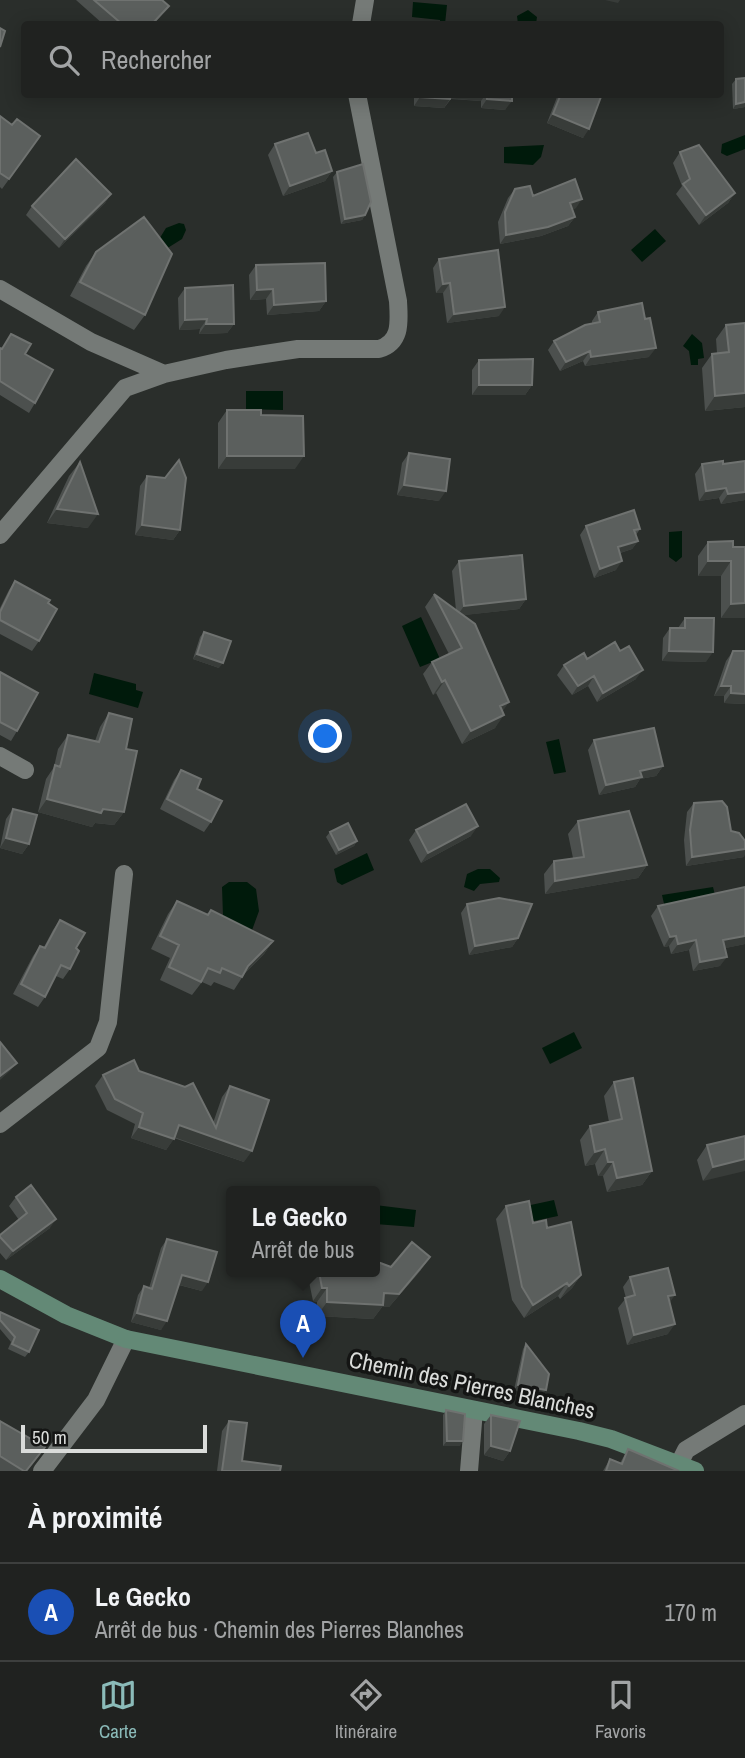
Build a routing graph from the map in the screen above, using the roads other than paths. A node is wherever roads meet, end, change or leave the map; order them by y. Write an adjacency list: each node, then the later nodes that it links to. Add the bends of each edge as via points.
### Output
1 (365, 0): 2 (street)
2 (362, 21)
3 (358, 98): 5 (street, via 393,268 399,324 396,338 379,349 298,349)
4 (0, 289): 5 (street, via 91,342)
5 (164, 374): 6 (street, via 125,388)
6 (0, 534)
7 (0, 756): 8 (street)
8 (25, 770)
9 (124, 874): 10 (street, via 108,1022 98,1048)
10 (0, 1124)
11 (0, 1279): 12 (street, Chemin des Pierres Blanches, via 66,1315)
12 (126, 1339): 13 (street, Chemin des Pierres Blanches); 16 (street, via 96,1400)
13 (474, 1410): 15 (street, Chemin des Pierres Blanches, via 611,1439); 17 (street)
14 (745, 1414): 15 (street, via 686,1450)
15 (687, 1468)
16 (42, 1471)
17 (469, 1471)

